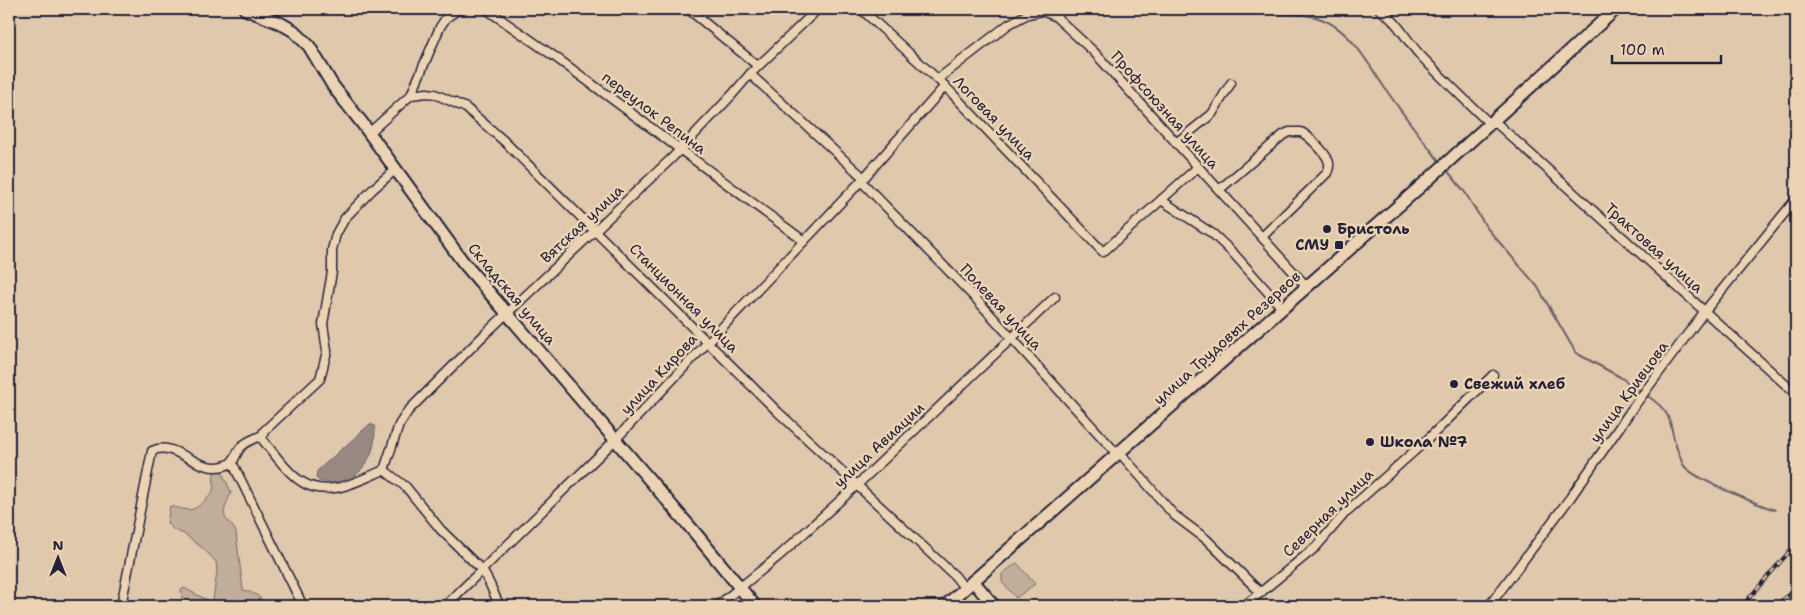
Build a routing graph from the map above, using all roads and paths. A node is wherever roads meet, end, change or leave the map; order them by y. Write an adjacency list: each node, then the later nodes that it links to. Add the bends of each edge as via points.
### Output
1 (245, 9): 16 (main road, Складская улица, via 294,31)
2 (459, 9): 14 (street, via 440,27)
3 (486, 9): 18 (street, переулок Репина)
4 (688, 9): 9 (street)
5 (818, 9): 9 (street, Вятская улица)
6 (861, 9): 11 (street, Логовая улица)
7 (1379, 9): 15 (street, Трактовая улица, via 1394,21 1410,44 1449,85)
8 (1616, 9): 15 (main road, улица Трудовых Резервов)
9 (758, 66): 10 (street, Вятская улица)
10 (750, 74): 18 (street, Вятская улица); 21 (street, Полевая улица)
11 (938, 79): 13 (street, Логовая улица); 17 (street, Профсоюзная улица, via 1009,24 1028,14 1047,12 1061,20 1094,52)
12 (1231, 83): 17 (street, via 1212,114)
13 (945, 86): 21 (street, улица Кирова); 24 (street, Логовая улица, via 1103,252)
14 (410, 96): 16 (street); 25 (street, Станционная улица, via 435,94 466,108)
15 (1492, 123): 28 (main road, улица Трудовых Резервов); 31 (street, Трактовая улица)
16 (369, 133): 20 (main road, Складская улица)
17 (1176, 143): 19 (street, Профсоюзная улица)
18 (680, 149): 25 (street, Вятская улица); 27 (street, переулок Репина)
19 (1198, 167): 22 (street, Профсоюзная улица); 24 (street)
20 (396, 169): 32 (main road, Складская улица, via 463,262); 37 (street, via 345,218 336,234 323,324 327,350 320,379)
21 (862, 180): 27 (street, улица Кирова); 33 (street, Полевая улица)
22 (1219, 190): 26 (street, Профсоюзная улица); 26 (street, via 1288,132 1301,132 1318,147 1328,160 1327,172)
23 (1796, 199): 31 (street, улица Кривцова)
24 (1161, 200): 30 (street, via 1213,234)
25 (594, 230): 32 (street, Вятская улица); 34 (street, Станционная улица)
26 (1262, 237): 28 (street, Профсоюзная улица)
27 (804, 241): 34 (street, улица Кирова)
28 (1307, 287): 30 (main road, улица Трудовых Резервов)
29 (1055, 297): 33 (street, улица Авиации)
30 (1283, 309): 39 (main road, улица Трудовых Резервов)
31 (1704, 312): 36 (street, Трактовая улица); 56 (street, улица Кривцова)
32 (508, 313): 38 (main road, Складская улица); 41 (street, Вятская улица, via 403,417)
33 (1011, 338): 39 (street, Полевая улица); 42 (street, улица Авиации)
34 (708, 343): 38 (street, улица Кирова); 42 (street, Станционная улица)
35 (1493, 375): 46 (street, Северная улица, via 1346,512 1316,547)
36 (1796, 394)
37 (262, 435): 40 (street, via 242,446); 41 (street, via 297,479 307,484 328,489 341,488)
38 (616, 440): 43 (street, улица Кирова); 45 (main road, Складская улица)
39 (1119, 454): 44 (main road, улица Трудовых Резервов); 46 (street, Полевая улица, via 1174,515 1206,539)
40 (232, 462): 47 (street, via 209,466 192,461 177,451 152,451); 48 (street)
41 (384, 470): 43 (street, via 406,487 441,530)
42 (856, 486): 44 (street, Станционная улица); 45 (street, улица Авиации, via 779,556)
43 (481, 570): 49 (street, улица Кирова); 50 (street)
44 (969, 585): 53 (main road, улица Трудовых Резервов); 54 (main road, Станционная улица)
45 (739, 587): 51 (street, улица Авиации); 52 (main road, Складская улица)
46 (1261, 593): 55 (street, Северная улица)
47 (121, 606)
48 (303, 606)
49 (445, 606)
50 (500, 606)
51 (717, 606)
52 (755, 606)
53 (945, 606)
54 (994, 606)
55 (1244, 606)
56 (1489, 606)

